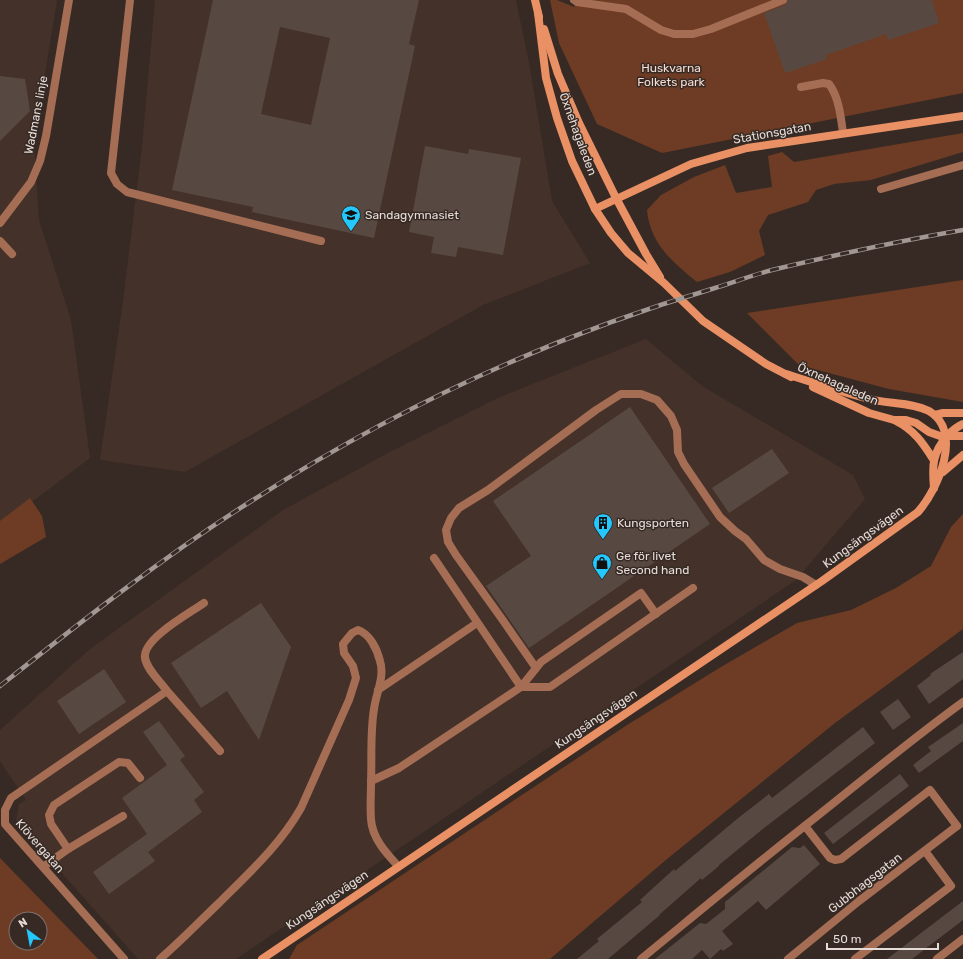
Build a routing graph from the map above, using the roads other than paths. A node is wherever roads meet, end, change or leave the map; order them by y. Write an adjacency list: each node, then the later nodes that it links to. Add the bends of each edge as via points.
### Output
1 (69, 0): 14 (street, Wadmans linje, via 40,161 31,182)
2 (130, 0): 15 (street, via 111,173 117,184 127,192)
3 (535, 0): 6 (street, Öxnehagaleden)
4 (574, 0): 5 (street, via 626,9 661,30 674,34 693,34)
5 (782, 0)
6 (538, 13): 12 (street, Öxnehagaleden, via 558,74); 13 (street, Öxnehagaleden, via 546,78 557,118 572,162)
7 (801, 87): 9 (street, via 829,84 835,95)
8 (963, 116): 9 (street, Stationsgatan)
9 (843, 133): 12 (street, Stationsgatan, via 747,148 714,156 690,164)
10 (963, 166): 11 (street)
11 (881, 189)
12 (616, 198): 13 (street, Stationsgatan); 18 (street, Öxnehagaleden)
13 (595, 209): 18 (street, Öxnehagaleden, via 610,233 628,253)
14 (0, 223)
15 (321, 241)
16 (1, 246): 17 (street)
17 (12, 254)
18 (664, 283): 19 (street, Öxnehagaleden, via 703,321 748,353)
19 (786, 374): 21 (street, Öxnehagaleden, via 870,399 920,407); 22 (street, Öxnehagaleden, via 869,413)
20 (963, 413): 21 (street, Öxnehagaleden)
21 (935, 414): 24 (street, via 943,423)
22 (894, 420): 24 (street, Öxnehagaleden, via 906,420 929,432); 27 (street, via 908,427 920,438)
23 (963, 424): 24 (street)
24 (948, 436): 25 (street, Öxnehagaleden); 27 (street, via 942,441); 28 (street, Kungsängsvägen, via 948,458)
25 (963, 436)
26 (963, 455): 28 (street, Kungsängsvägen)
27 (933, 460): 29 (street)
28 (943, 472): 29 (street, Kungsängsvägen)
29 (935, 489): 31 (street, Kungsängsvägen, via 918,512)
30 (434, 558): 35 (street)
31 (816, 585): 36 (street, via 764,560 746,539 720,517 684,464 678,452 677,430 671,416 657,400 641,394 621,394 459,508 446,530 448,542 456,556); 48 (street, Kungsängsvägen)
32 (693, 588): 34 (street)
33 (204, 603): 39 (street, via 159,634 148,645 145,656 148,667)
34 (656, 614): 36 (street, via 642,593 541,662); 37 (street, via 550,687)
35 (477, 623): 37 (street); 38 (street)
36 (536, 668): 37 (street)
37 (521, 687): 43 (street, via 399,768)
38 (378, 690): 43 (street, via 371,746); 53 (street, via 381,662 372,642 365,633 358,630 346,638 343,644 344,653 355,671 356,678 349,700 295,819 252,871)
39 (167, 691): 41 (street); 49 (street, Klövergatan, via 11,798 5,810 5,824)
40 (963, 702): 45 (street)
41 (220, 751)
42 (140, 778): 46 (street, via 128,763 119,762 54,805 49,815 51,824)
43 (371, 781): 48 (street, via 371,820 375,836)
44 (123, 816): 46 (street)
45 (805, 826): 47 (street, Gubbhagsgatan, via 830,858 841,859 930,790 957,826); 54 (street)
46 (68, 849): 49 (street)
47 (925, 851): 55 (street, Gubbhagsgatan); 56 (street, via 951,886)
48 (398, 866): 51 (street, Kungsängsvägen)
49 (43, 867): 52 (street, Klövergatan)
50 (963, 939): 57 (street)
51 (264, 958)
52 (124, 959)
53 (160, 959)
54 (641, 959)
55 (788, 959)
56 (855, 959)
57 (937, 959)

